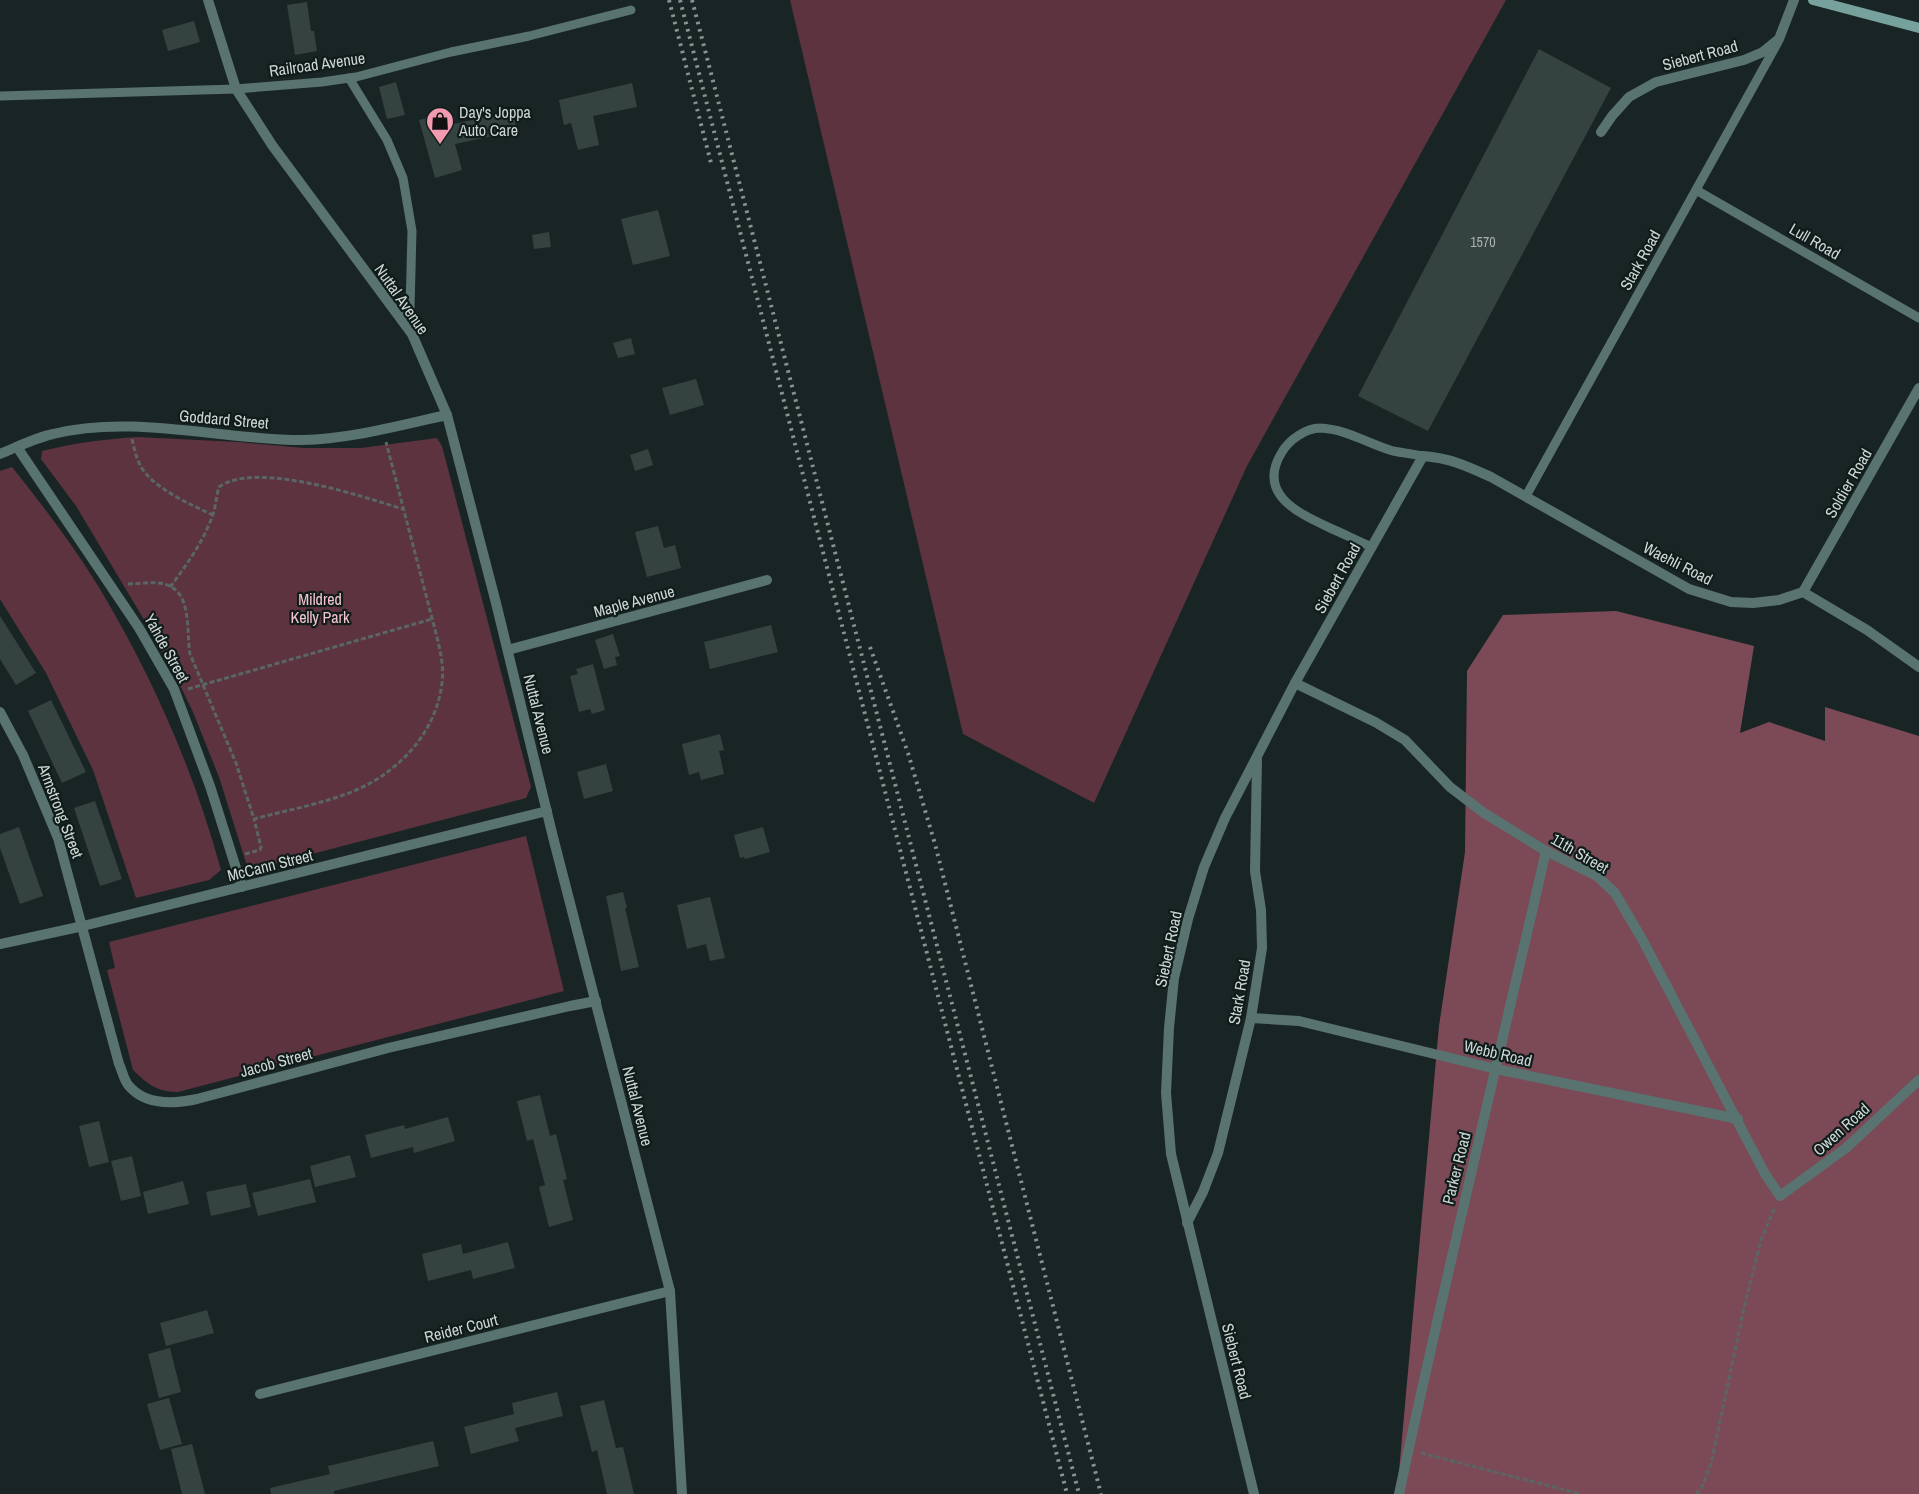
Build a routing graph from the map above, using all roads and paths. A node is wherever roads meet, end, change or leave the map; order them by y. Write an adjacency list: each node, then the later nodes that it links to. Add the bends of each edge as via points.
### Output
1 (208, 0): 8 (street, Nuttal Avenue)
2 (1794, 0): 6 (street)
3 (1813, 0): 5 (street)
4 (631, 10): 7 (lane, Railroad Avenue)
5 (1919, 28)
6 (1779, 39): 10 (street, Siebert Road, via 1763,52 1744,60 1656,82 1629,97); 11 (lane, Stark Road)
7 (349, 78): 8 (lane, Railroad Avenue); 13 (lane, via 387,140 403,178 412,231 410,309)
8 (236, 89): 9 (lane, Railroad Avenue); 13 (street, Nuttal Avenue, via 272,145)
9 (0, 96)
10 (1601, 132)
11 (1696, 190): 12 (lane, Lull Road); 21 (lane, Stark Road)
12 (1919, 318)
13 (402, 321): 15 (street, Nuttal Avenue, via 412,334)
14 (1919, 388): 28 (street, Soldier Road)
15 (447, 415): 18 (street, Goddard Street, via 331,438 302,440 142,427 99,428 53,434); 30 (street, Nuttal Avenue)
16 (131, 439): 23 (path, via 140,466 148,476)
17 (386, 442): 22 (path)
18 (17, 448): 19 (street, Goddard Street); 34 (street, Yahde Street, via 139,628)
19 (0, 454)
20 (1423, 456): 21 (street, Waehli Road, via 1442,457 1464,464); 24 (street, Siebert Road); 24 (lane, via 1393,451 1339,431 1318,428 1301,434 1284,448 1275,464 1278,493 1286,504 1302,515)
21 (1526, 496): 28 (street, Waehli Road, via 1688,589 1731,602 1753,603 1779,600)
22 (404, 509): 23 (path, via 317,484 252,478 225,482 219,487); 29 (path)
23 (213, 515): 27 (path)
24 (1372, 547): 32 (street, Siebert Road)
25 (767, 580): 30 (street, Maple Avenue)
26 (128, 584): 27 (path, via 154,582)
27 (170, 586): 33 (path, via 185,606 190,654)
28 (1803, 592): 31 (street, via 1867,630)
29 (432, 618): 33 (path); 38 (path, via 442,659 441,690 430,722 405,758 354,791)
30 (508, 650): 37 (street, Nuttal Avenue)
31 (1919, 667)
32 (1295, 683): 36 (street, Siebert Road); 39 (street, 11th Street, via 1405,740 1450,787 1484,813)
33 (202, 685): 34 (path); 38 (path, via 236,763)
34 (175, 693): 40 (street, Yahde Street)
35 (0, 712): 42 (street, Armstrong Street, via 23,755 58,838)
36 (1257, 756): 45 (street, Stark Road, via 1256,871 1262,948); 50 (street, Siebert Road, via 1204,867 1174,978 1166,1093 1172,1154)
37 (547, 811): 41 (street, McCann Street); 44 (street, Nuttal Avenue)
38 (254, 819): 40 (path, via 260,850)
39 (1546, 851): 46 (street, Parker Road); 48 (street, 11th Street, via 1597,876 1615,894)
40 (233, 857): 41 (street, Yahde Street)
41 (242, 887): 42 (street, McCann Street)
42 (83, 926): 43 (street, McCann Street); 44 (street, Jacob Street, via 128,1086 159,1103 197,1099 388,1048)
43 (0, 944)
44 (596, 1001): 51 (street, Nuttal Avenue)
45 (1251, 1018): 46 (street, Webb Road, via 1307,1022); 50 (street, Stark Road, via 1218,1153)
46 (1496, 1069): 48 (street, Webb Road); 53 (street, Parker Road)
47 (1919, 1080): 49 (street, Owen Road, via 1846,1148)
48 (1738, 1119): 49 (street, 11th Street, via 1765,1174)
49 (1780, 1196): 58 (path, via 1759,1250 1744,1308 1712,1464 1702,1489)
50 (1187, 1223): 55 (street, Siebert Road)
51 (670, 1291): 52 (street, Reider Court); 54 (street, Nuttal Avenue)
52 (260, 1394)
53 (1408, 1450): 56 (street, Parker Road); 57 (path)
54 (682, 1494)
55 (1254, 1494)
56 (1398, 1494)
57 (1581, 1494)
58 (1696, 1494)

